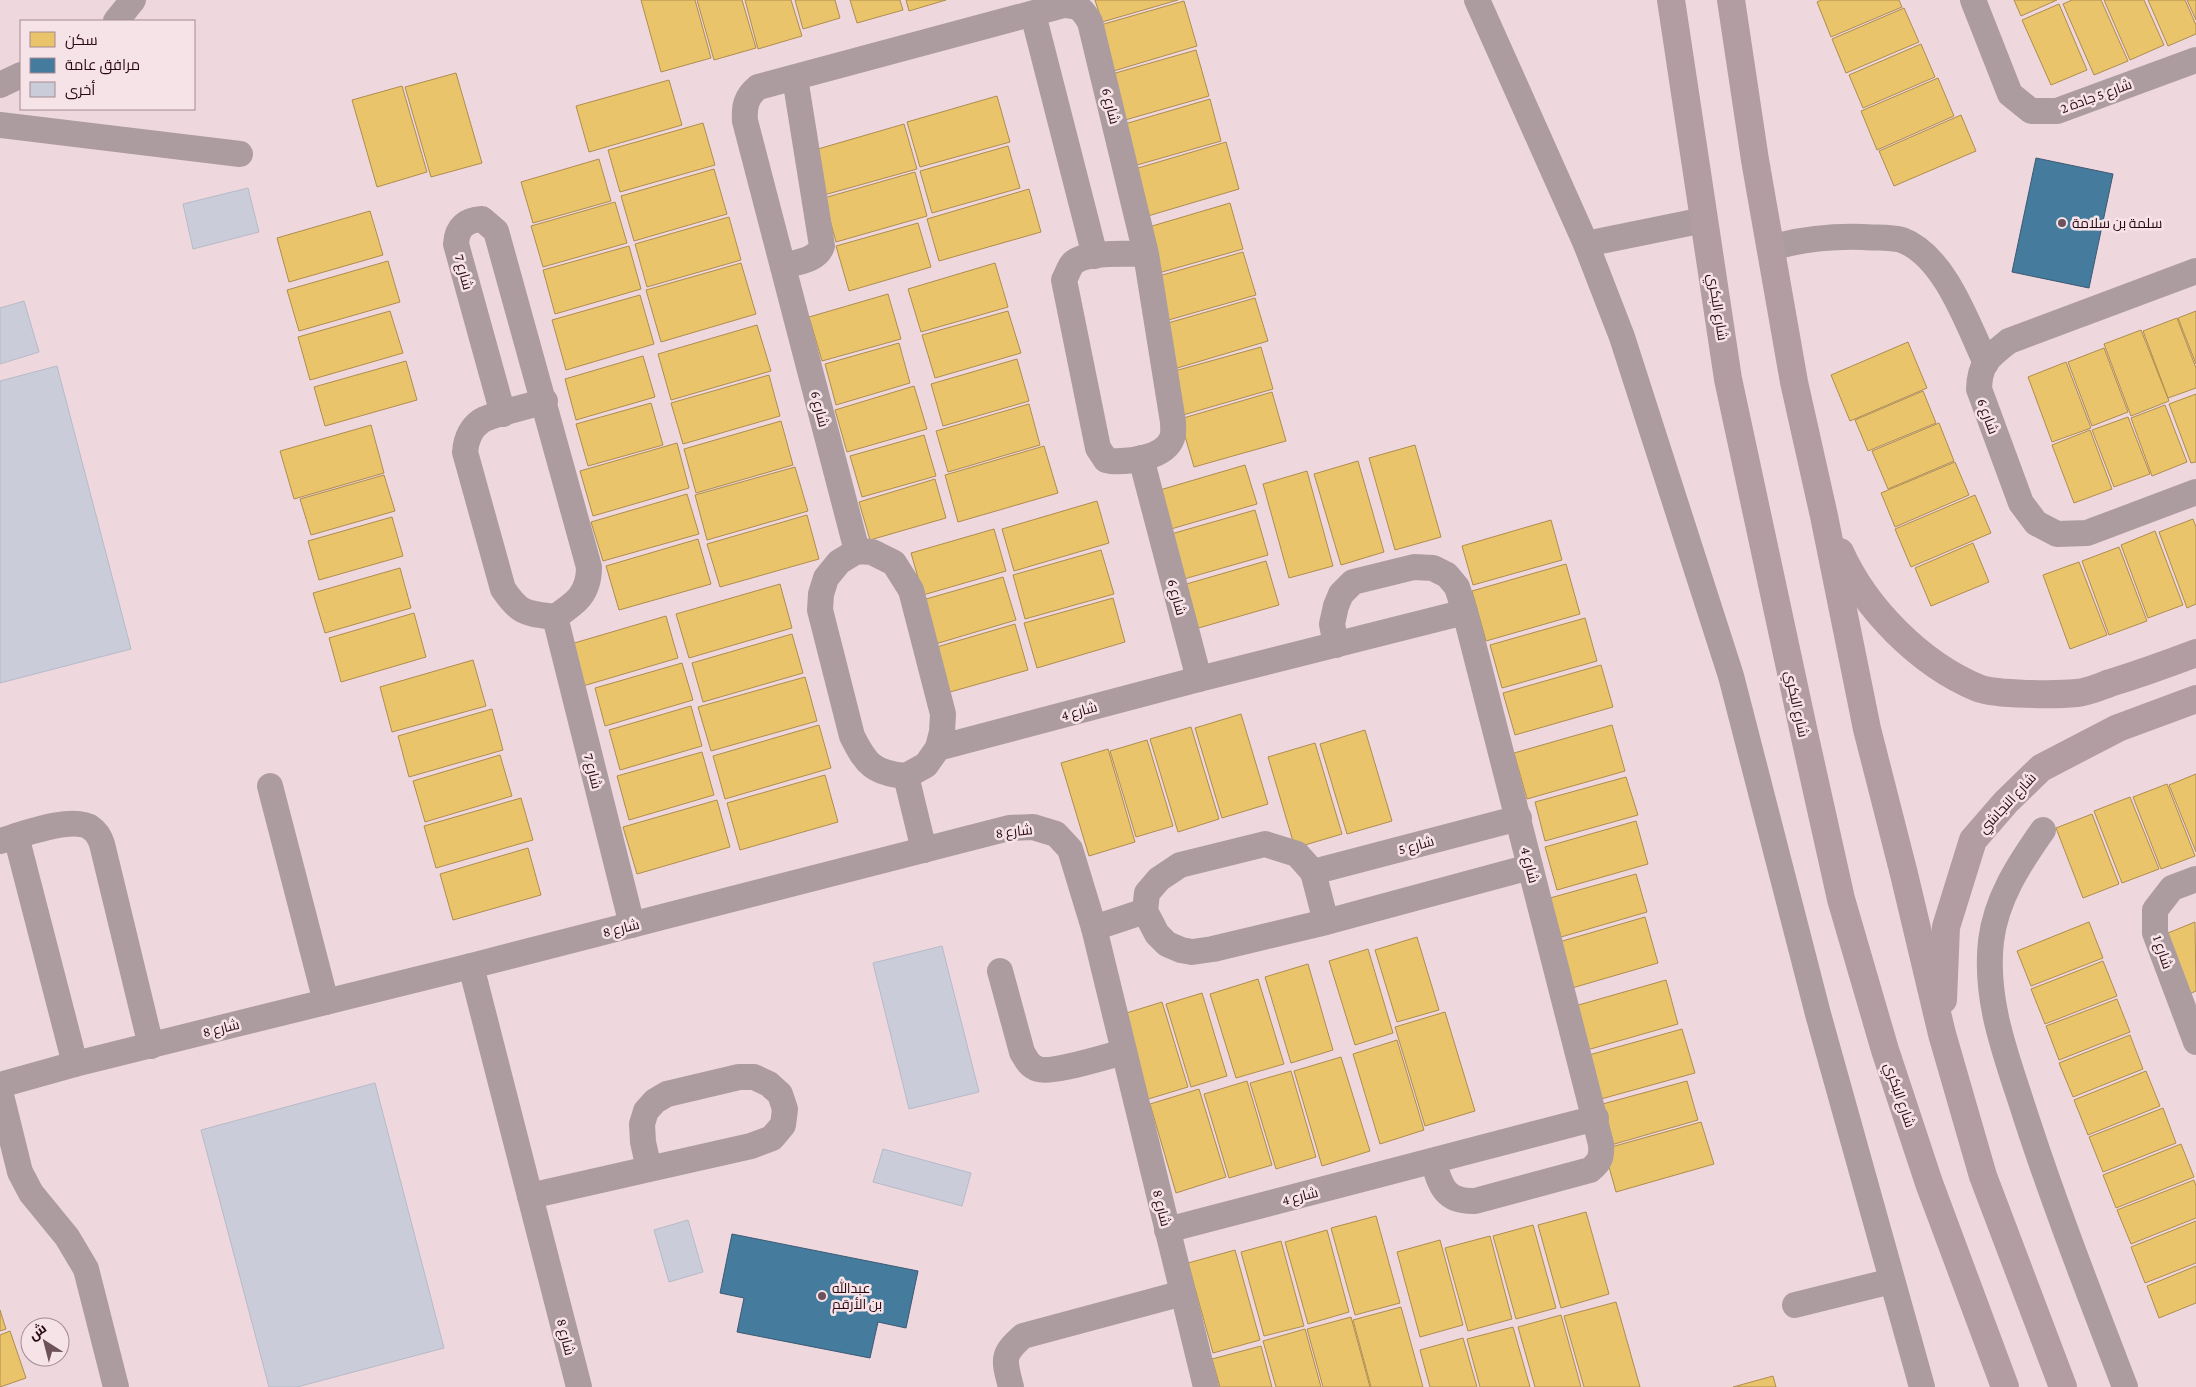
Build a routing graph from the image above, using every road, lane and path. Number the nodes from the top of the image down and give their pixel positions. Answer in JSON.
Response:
{"nodes":[{"id":1,"x":133,"y":0,"type":"edge"},
{"id":2,"x":1477,"y":0,"type":"edge"},
{"id":3,"x":1671,"y":0,"type":"edge"},
{"id":4,"x":1731,"y":0,"type":"edge"},
{"id":5,"x":1973,"y":0,"type":"edge"},
{"id":6,"x":1033,"y":14,"type":"junction"},
{"id":7,"x":117,"y":20,"type":"edge"},
{"id":8,"x":2196,"y":60,"type":"edge"},
{"id":9,"x":20,"y":75,"type":"edge"},
{"id":10,"x":795,"y":78,"type":"junction"},
{"id":11,"x":0,"y":85,"type":"edge"},
{"id":12,"x":0,"y":125,"type":"edge"},
{"id":13,"x":240,"y":154,"type":"dead end"},
{"id":14,"x":1704,"y":220,"type":"junction"},
{"id":15,"x":1586,"y":244,"type":"junction"},
{"id":16,"x":1771,"y":248,"type":"junction"},
{"id":17,"x":1146,"y":254,"type":"junction"},
{"id":18,"x":1095,"y":256,"type":"junction"},
{"id":19,"x":783,"y":266,"type":"junction"},
{"id":20,"x":2196,"y":271,"type":"edge"},
{"id":21,"x":1986,"y":363,"type":"junction"},
{"id":22,"x":545,"y":402,"type":"junction"},
{"id":23,"x":503,"y":414,"type":"junction"},
{"id":24,"x":1141,"y":458,"type":"junction"},
{"id":25,"x":2196,"y":492,"type":"edge"},
{"id":26,"x":1824,"y":516,"type":"junction"},
{"id":27,"x":857,"y":552,"type":"junction"},
{"id":28,"x":1465,"y":612,"type":"junction"},
{"id":29,"x":555,"y":617,"type":"junction"},
{"id":30,"x":1336,"y":645,"type":"junction"},
{"id":31,"x":2196,"y":653,"type":"edge"},
{"id":32,"x":1199,"y":679,"type":"junction"},
{"id":33,"x":2196,"y":699,"type":"edge"},
{"id":34,"x":938,"y":748,"type":"junction"},
{"id":35,"x":906,"y":776,"type":"junction"},
{"id":36,"x":270,"y":786,"type":"dead end"},
{"id":37,"x":1519,"y":818,"type":"junction"},
{"id":38,"x":2043,"y":830,"type":"dead end"},
{"id":39,"x":8,"y":838,"type":"edge"},
{"id":40,"x":924,"y":850,"type":"junction"},
{"id":41,"x":1530,"y":867,"type":"junction"},
{"id":42,"x":1313,"y":872,"type":"junction"},
{"id":43,"x":2196,"y":879,"type":"edge"},
{"id":44,"x":1145,"y":911,"type":"junction"},
{"id":45,"x":1326,"y":922,"type":"junction"},
{"id":46,"x":632,"y":925,"type":"junction"},
{"id":47,"x":1094,"y":928,"type":"junction"},
{"id":48,"x":471,"y":966,"type":"junction"},
{"id":49,"x":1000,"y":971,"type":"dead end"},
{"id":50,"x":326,"y":1002,"type":"junction"},
{"id":51,"x":1942,"y":1034,"type":"junction"},
{"id":52,"x":2196,"y":1042,"type":"edge"},
{"id":53,"x":151,"y":1046,"type":"junction"},
{"id":54,"x":1124,"y":1052,"type":"junction"},
{"id":55,"x":75,"y":1064,"type":"junction"},
{"id":56,"x":0,"y":1085,"type":"edge"},
{"id":57,"x":0,"y":1091,"type":"edge"},
{"id":58,"x":1596,"y":1118,"type":"junction"},
{"id":59,"x":1434,"y":1161,"type":"junction"},
{"id":60,"x":649,"y":1169,"type":"junction"},
{"id":61,"x":530,"y":1196,"type":"junction"},
{"id":62,"x":1167,"y":1230,"type":"junction"},
{"id":63,"x":1892,"y":1281,"type":"junction"},
{"id":64,"x":1183,"y":1293,"type":"junction"},
{"id":65,"x":1795,"y":1305,"type":"dead end"},
{"id":66,"x":116,"y":1387,"type":"edge"},
{"id":67,"x":579,"y":1387,"type":"edge"},
{"id":68,"x":1011,"y":1387,"type":"edge"},
{"id":69,"x":1206,"y":1387,"type":"edge"},
{"id":70,"x":1922,"y":1387,"type":"edge"},
{"id":71,"x":2005,"y":1387,"type":"edge"},
{"id":72,"x":2063,"y":1387,"type":"edge"},
{"id":73,"x":2125,"y":1387,"type":"edge"}],
"edges":[{"from":1,"to":7,"type":"street"},
{"from":2,"to":15,"type":"street"},
{"from":3,"to":14,"type":"main road","name":"شارع البكري"},
{"from":4,"to":16,"type":"main road"},
{"from":5,"to":8,"type":"street","name":"شارع 5 جادة 2"},
{"from":6,"to":10,"type":"street","name":"شارع 6"},
{"from":6,"to":17,"type":"street","name":"شارع 6"},
{"from":6,"to":18,"type":"street"},
{"from":9,"to":11,"type":"street"},
{"from":10,"to":19,"type":"street"},
{"from":10,"to":19,"type":"street","name":"شارع 6"},
{"from":12,"to":13,"type":"street"},
{"from":14,"to":15,"type":"street"},
{"from":14,"to":71,"type":"main road","name":"شارع البكري"},
{"from":15,"to":63,"type":"street"},
{"from":16,"to":21,"type":"street"},
{"from":16,"to":26,"type":"main road"},
{"from":17,"to":18,"type":"street","name":"شارع 6"},
{"from":17,"to":24,"type":"street","name":"شارع 6"},
{"from":18,"to":24,"type":"street","name":"شارع 6"},
{"from":19,"to":27,"type":"street","name":"شارع 6"},
{"from":20,"to":21,"type":"street","name":"شارع 6"},
{"from":21,"to":25,"type":"street","name":"شارع 6"},
{"from":22,"to":23,"type":"street"},
{"from":22,"to":23,"type":"street","name":"شارع 7"},
{"from":22,"to":29,"type":"street","name":"شارع 7"},
{"from":23,"to":29,"type":"street"},
{"from":24,"to":32,"type":"street","name":"شارع 6"},
{"from":26,"to":31,"type":"main road"},
{"from":26,"to":51,"type":"main road"},
{"from":27,"to":34,"type":"street"},
{"from":27,"to":35,"type":"street"},
{"from":28,"to":30,"type":"street","name":"شارع 4"},
{"from":28,"to":30,"type":"street","name":"شارع 4"},
{"from":28,"to":37,"type":"street","name":"شارع 4"},
{"from":29,"to":46,"type":"street","name":"شارع 7"},
{"from":30,"to":32,"type":"street","name":"شارع 4"},
{"from":32,"to":34,"type":"street","name":"شارع 4"},
{"from":33,"to":51,"type":"main road","name":"شارع النجاشي"},
{"from":34,"to":35,"type":"street"},
{"from":35,"to":40,"type":"street"},
{"from":36,"to":50,"type":"street"},
{"from":37,"to":41,"type":"street","name":"شارع 4"},
{"from":37,"to":42,"type":"street","name":"شارع 5"},
{"from":38,"to":73,"type":"street"},
{"from":39,"to":53,"type":"street"},
{"from":39,"to":55,"type":"street"},
{"from":40,"to":46,"type":"street","name":"شارع 8"},
{"from":40,"to":47,"type":"street","name":"شارع 8"},
{"from":41,"to":45,"type":"street"},
{"from":41,"to":58,"type":"street","name":"شارع 4"},
{"from":42,"to":44,"type":"street"},
{"from":42,"to":45,"type":"street"},
{"from":43,"to":52,"type":"street","name":"شارع 1"},
{"from":44,"to":45,"type":"street"},
{"from":44,"to":47,"type":"street"},
{"from":46,"to":48,"type":"street","name":"شارع 8"},
{"from":47,"to":54,"type":"street","name":"شارع 8"},
{"from":48,"to":50,"type":"street","name":"شارع 8"},
{"from":48,"to":61,"type":"street","name":"شارع 8"},
{"from":49,"to":54,"type":"street"},
{"from":50,"to":53,"type":"street","name":"شارع 8"},
{"from":51,"to":72,"type":"main road"},
{"from":53,"to":55,"type":"street","name":"شارع 8"},
{"from":54,"to":62,"type":"street","name":"شارع 8"},
{"from":55,"to":56,"type":"street","name":"شارع 8"},
{"from":57,"to":66,"type":"street"},
{"from":58,"to":59,"type":"street","name":"شارع 4"},
{"from":58,"to":59,"type":"street","name":"شارع 4"},
{"from":59,"to":62,"type":"street","name":"شارع 4"},
{"from":60,"to":60,"type":"street"},
{"from":60,"to":61,"type":"street"},
{"from":61,"to":67,"type":"street","name":"شارع 8"},
{"from":62,"to":64,"type":"street","name":"شارع 8"},
{"from":63,"to":65,"type":"street"},
{"from":63,"to":70,"type":"street"},
{"from":64,"to":68,"type":"street"},
{"from":64,"to":69,"type":"street","name":"شارع 8"}]}
